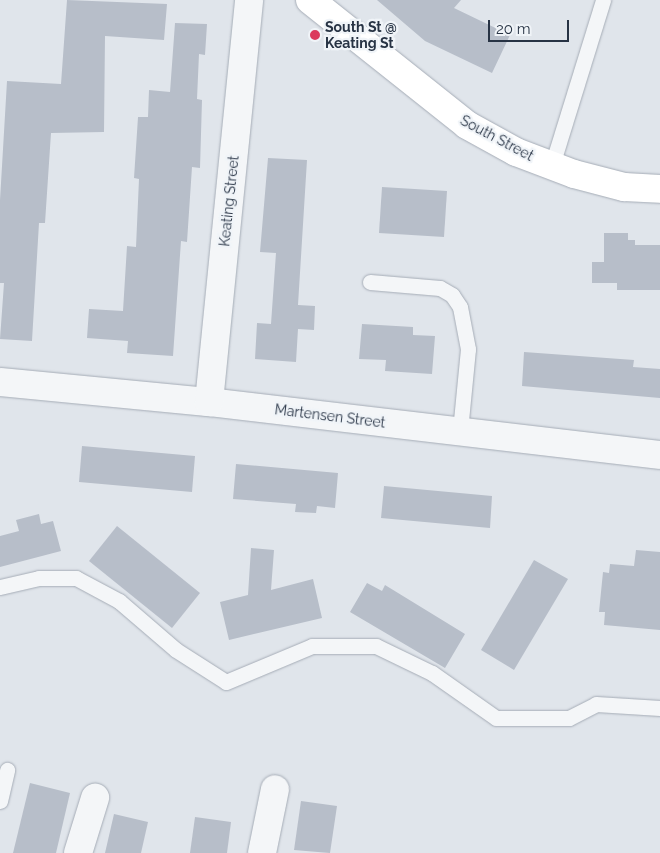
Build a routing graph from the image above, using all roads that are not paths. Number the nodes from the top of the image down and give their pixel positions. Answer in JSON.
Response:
{"nodes":[{"id":1,"x":249,"y":0,"type":"edge"},
{"id":2,"x":310,"y":0,"type":"edge"},
{"id":3,"x":603,"y":0,"type":"edge"},
{"id":4,"x":552,"y":165,"type":"junction"},
{"id":5,"x":660,"y":189,"type":"edge"},
{"id":6,"x":370,"y":282,"type":"dead end"},
{"id":7,"x":0,"y":382,"type":"edge"},
{"id":8,"x":209,"y":402,"type":"junction"},
{"id":9,"x":460,"y":431,"type":"junction"},
{"id":10,"x":660,"y":455,"type":"edge"},
{"id":11,"x":0,"y":586,"type":"edge"},
{"id":12,"x":660,"y":708,"type":"edge"},
{"id":13,"x":7,"y":770,"type":"dead end"},
{"id":14,"x":276,"y":789,"type":"dead end"},
{"id":15,"x":95,"y":798,"type":"dead end"},
{"id":16,"x":0,"y":801,"type":"edge"},
{"id":17,"x":78,"y":853,"type":"edge"},
{"id":18,"x":262,"y":853,"type":"edge"}],
"edges":[{"from":1,"to":8,"type":"street","name":"Keating Street"},
{"from":2,"to":4,"type":"street","name":"South Street"},
{"from":3,"to":4,"type":"lane"},
{"from":4,"to":5,"type":"street","name":"South Street"},
{"from":6,"to":9,"type":"lane"},
{"from":7,"to":8,"type":"street","name":"Martensen Street"},
{"from":8,"to":9,"type":"street","name":"Martensen Street"},
{"from":9,"to":10,"type":"street","name":"Martensen Street"},
{"from":11,"to":12,"type":"lane"},
{"from":13,"to":16,"type":"lane"},
{"from":14,"to":18,"type":"street"},
{"from":15,"to":17,"type":"street"}]}
